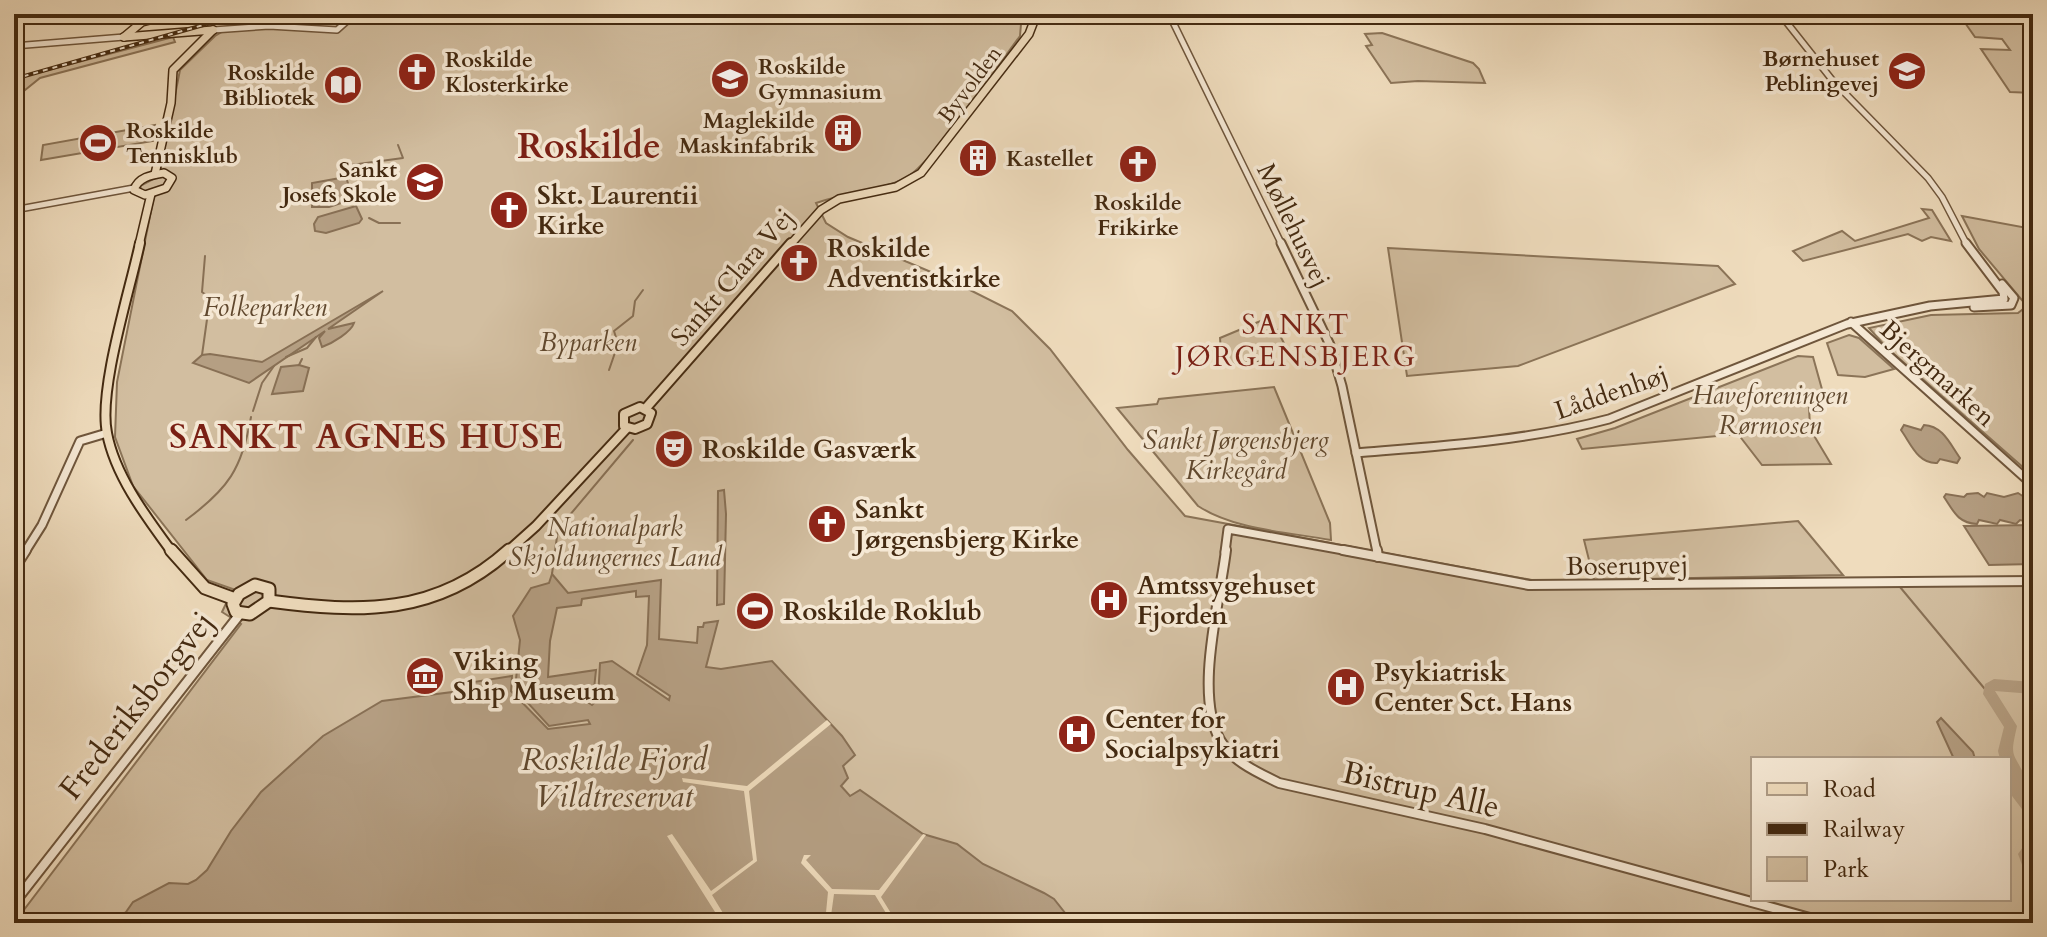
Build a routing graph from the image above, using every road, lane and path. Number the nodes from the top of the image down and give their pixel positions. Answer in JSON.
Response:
{"nodes":[{"id":1,"x":142,"y":14,"type":"edge"},
{"id":2,"x":173,"y":14,"type":"edge"},
{"id":3,"x":355,"y":14,"type":"edge"},
{"id":4,"x":1028,"y":14,"type":"edge"},
{"id":5,"x":1169,"y":14,"type":"edge"},
{"id":6,"x":1780,"y":14,"type":"edge"},
{"id":7,"x":149,"y":19,"type":"junction"},
{"id":8,"x":213,"y":30,"type":"junction"},
{"id":9,"x":124,"y":37,"type":"junction"},
{"id":10,"x":14,"y":46,"type":"edge"},
{"id":11,"x":155,"y":174,"type":"junction"},
{"id":12,"x":134,"y":188,"type":"junction"},
{"id":13,"x":151,"y":194,"type":"junction"},
{"id":14,"x":14,"y":210,"type":"edge"},
{"id":15,"x":821,"y":210,"type":"joint"},
{"id":16,"x":1851,"y":322,"type":"junction"},
{"id":17,"x":646,"y":408,"type":"junction"},
{"id":18,"x":627,"y":428,"type":"junction"},
{"id":19,"x":107,"y":433,"type":"junction"},
{"id":20,"x":1356,"y":453,"type":"junction"},
{"id":21,"x":2033,"y":485,"type":"edge"},
{"id":22,"x":1228,"y":529,"type":"joint"},
{"id":23,"x":1378,"y":557,"type":"junction"},
{"id":24,"x":14,"y":569,"type":"edge"},
{"id":25,"x":2033,"y":581,"type":"edge"},
{"id":26,"x":235,"y":599,"type":"junction"},
{"id":27,"x":269,"y":601,"type":"junction"},
{"id":28,"x":240,"y":614,"type":"junction"},
{"id":29,"x":14,"y":903,"type":"edge"},
{"id":30,"x":1828,"y":923,"type":"edge"}],
"edges":[{"from":1,"to":7,"type":"street"},
{"from":2,"to":7,"type":"main road"},
{"from":3,"to":8,"type":"street"},
{"from":4,"to":15,"type":"main road","name":"Byvolden"},
{"from":5,"to":20,"type":"street","name":"Møllehusvej"},
{"from":6,"to":16,"type":"street","name":"Låddenhøj"},
{"from":7,"to":9,"type":"main road"},
{"from":8,"to":9,"type":"main road"},
{"from":8,"to":11,"type":"main road"},
{"from":9,"to":10,"type":"street"},
{"from":11,"to":12,"type":"main road"},
{"from":11,"to":13,"type":"main road"},
{"from":12,"to":13,"type":"main road"},
{"from":12,"to":14,"type":"street"},
{"from":13,"to":19,"type":"main road"},
{"from":15,"to":17,"type":"main road","name":"Sankt Clara Vej"},
{"from":16,"to":20,"type":"street","name":"Låddenhøj"},
{"from":16,"to":21,"type":"street","name":"Bjergmarken"},
{"from":17,"to":18,"type":"main road"},
{"from":17,"to":18,"type":"main road"},
{"from":18,"to":27,"type":"main road"},
{"from":19,"to":24,"type":"street"},
{"from":19,"to":26,"type":"main road"},
{"from":20,"to":23,"type":"street","name":"Møllehusvej"},
{"from":22,"to":23,"type":"street","name":"Boserupvej"},
{"from":22,"to":30,"type":"street","name":"Bistrup Alle"},
{"from":23,"to":25,"type":"street","name":"Boserupvej"},
{"from":26,"to":27,"type":"main road"},
{"from":26,"to":28,"type":"main road"},
{"from":27,"to":28,"type":"main road"},
{"from":28,"to":29,"type":"street","name":"Frederiksborgvej"}]}
